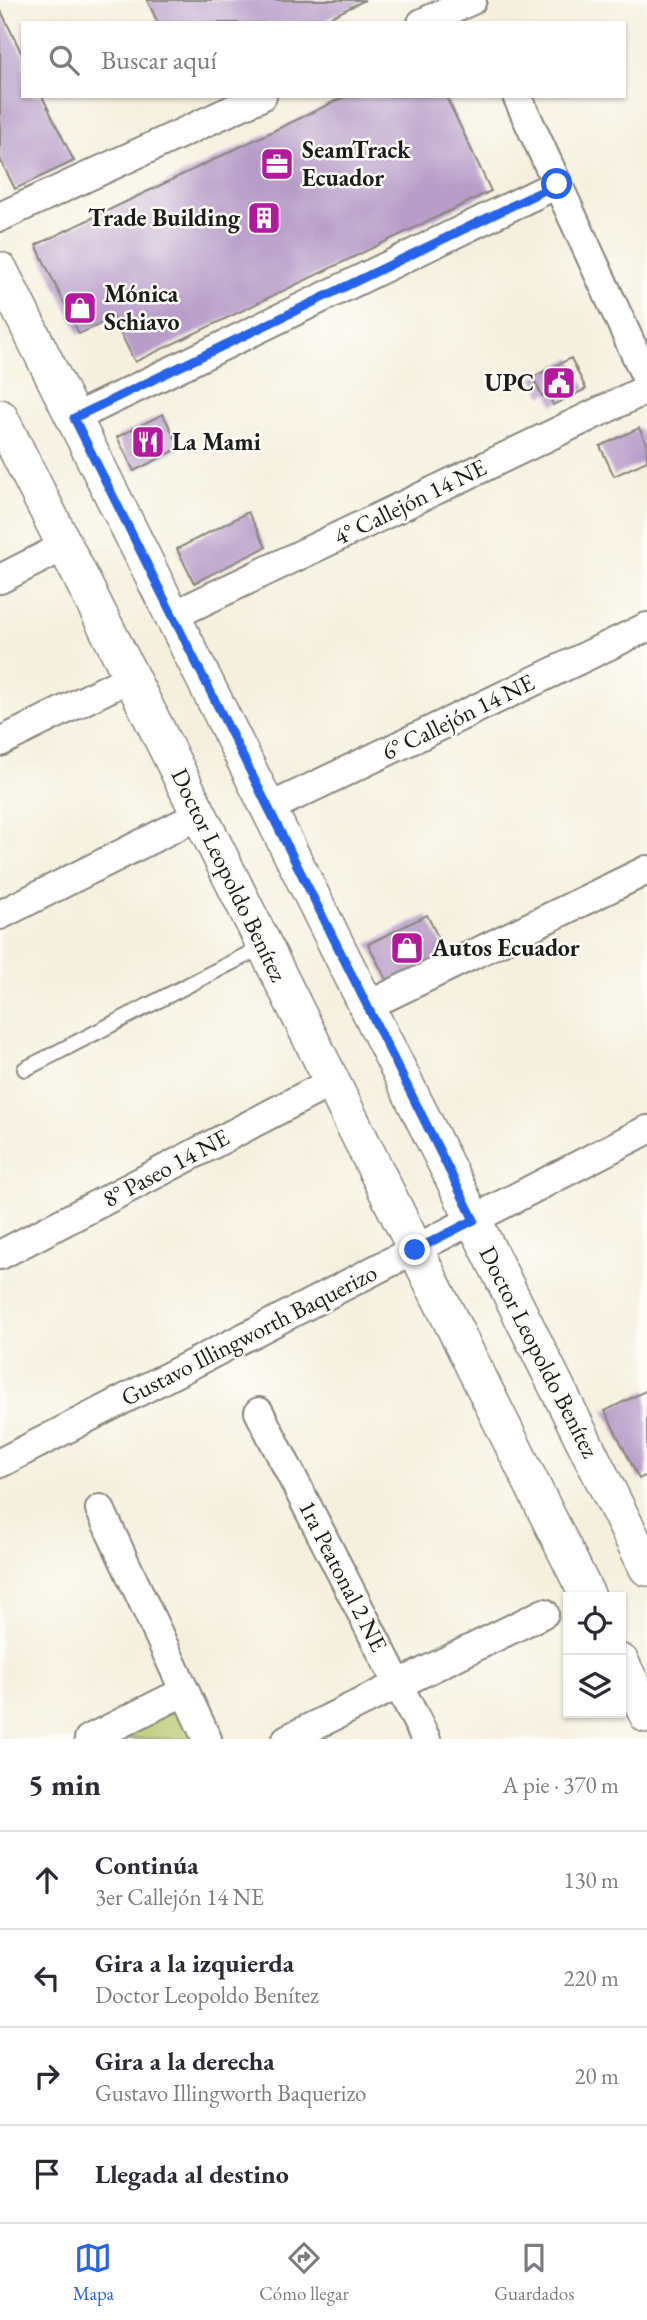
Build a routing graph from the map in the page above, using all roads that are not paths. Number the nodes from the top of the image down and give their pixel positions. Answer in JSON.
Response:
{"nodes":[{"id":1,"x":472,"y":0,"type":"edge"},
{"id":2,"x":426,"y":21,"type":"edge"},
{"id":3,"x":482,"y":21,"type":"edge"},
{"id":4,"x":258,"y":98,"type":"edge"},
{"id":5,"x":518,"y":98,"type":"edge"},
{"id":6,"x":557,"y":184,"type":"junction"},
{"id":7,"x":0,"y":217,"type":"edge"},
{"id":8,"x":0,"y":270,"type":"edge"},
{"id":9,"x":647,"y":379,"type":"edge"},
{"id":10,"x":647,"y":389,"type":"edge"},
{"id":11,"x":0,"y":417,"type":"edge"},
{"id":12,"x":74,"y":418,"type":"junction"},
{"id":13,"x":65,"y":546,"type":"junction"},
{"id":14,"x":0,"y":579,"type":"edge"},
{"id":15,"x":172,"y":616,"type":"junction"},
{"id":16,"x":647,"y":626,"type":"edge"},
{"id":17,"x":131,"y":677,"type":"junction"},
{"id":18,"x":0,"y":742,"type":"edge"},
{"id":19,"x":268,"y":808,"type":"junction"},
{"id":20,"x":199,"y":816,"type":"junction"},
{"id":21,"x":647,"y":870,"type":"edge"},
{"id":22,"x":0,"y":915,"type":"edge"},
{"id":23,"x":264,"y":946,"type":"junction"},
{"id":24,"x":367,"y":1006,"type":"junction"},
{"id":25,"x":25,"y":1069,"type":"dead end"},
{"id":26,"x":332,"y":1082,"type":"junction"},
{"id":27,"x":647,"y":1130,"type":"edge"},
{"id":28,"x":474,"y":1220,"type":"junction"},
{"id":29,"x":415,"y":1250,"type":"junction"},
{"id":30,"x":0,"y":1255,"type":"edge"},
{"id":31,"x":259,"y":1412,"type":"dead end"},
{"id":32,"x":0,"y":1463,"type":"edge"},
{"id":33,"x":100,"y":1509,"type":"dead end"},
{"id":34,"x":647,"y":1569,"type":"edge"},
{"id":35,"x":586,"y":1592,"type":"edge"},
{"id":36,"x":544,"y":1613,"type":"dead end"},
{"id":37,"x":626,"y":1672,"type":"edge"},
{"id":38,"x":398,"y":1684,"type":"junction"},
{"id":39,"x":185,"y":1691,"type":"junction"},
{"id":40,"x":647,"y":1715,"type":"edge"},
{"id":41,"x":89,"y":1739,"type":"edge"},
{"id":42,"x":207,"y":1739,"type":"edge"},
{"id":43,"x":287,"y":1739,"type":"edge"},
{"id":44,"x":426,"y":1739,"type":"edge"}],
"edges":[{"from":1,"to":2,"type":"street"},
{"from":1,"to":3,"type":"street"},
{"from":4,"to":7,"type":"street"},
{"from":5,"to":6,"type":"street"},
{"from":6,"to":9,"type":"street"},
{"from":6,"to":12,"type":"street"},
{"from":8,"to":12,"type":"street","name":"Doctor Leopoldo Benítez"},
{"from":10,"to":15,"type":"street","name":"4° Callejón 14 NE"},
{"from":11,"to":13,"type":"street","name":"Doctor Leopoldo Benítez"},
{"from":12,"to":15,"type":"street","name":"Doctor Leopoldo Benítez"},
{"from":13,"to":14,"type":"street"},
{"from":13,"to":17,"type":"street","name":"Doctor Leopoldo Benítez"},
{"from":15,"to":19,"type":"street","name":"Doctor Leopoldo Benítez"},
{"from":16,"to":19,"type":"street","name":"6° Callejón 14 NE"},
{"from":17,"to":18,"type":"street"},
{"from":17,"to":20,"type":"street","name":"Doctor Leopoldo Benítez"},
{"from":19,"to":24,"type":"street","name":"Doctor Leopoldo Benítez"},
{"from":20,"to":22,"type":"street"},
{"from":20,"to":23,"type":"street","name":"Doctor Leopoldo Benítez"},
{"from":21,"to":24,"type":"street"},
{"from":23,"to":25,"type":"lane"},
{"from":23,"to":26,"type":"street","name":"Doctor Leopoldo Benítez"},
{"from":24,"to":28,"type":"street","name":"Doctor Leopoldo Benítez"},
{"from":26,"to":29,"type":"street","name":"Doctor Leopoldo Benítez"},
{"from":26,"to":30,"type":"street","name":"8° Paseo 14 NE"},
{"from":27,"to":28,"type":"street","name":"Gustavo Illingworth Baquerizo"},
{"from":28,"to":29,"type":"street","name":"Gustavo Illingworth Baquerizo"},
{"from":28,"to":34,"type":"street","name":"Doctor Leopoldo Benítez"},
{"from":29,"to":32,"type":"street","name":"Gustavo Illingworth Baquerizo"},
{"from":29,"to":35,"type":"street","name":"Doctor Leopoldo Benítez"},
{"from":31,"to":38,"type":"street","name":"1ra Peatonal 2 NE"},
{"from":33,"to":39,"type":"street"},
{"from":36,"to":38,"type":"street"},
{"from":37,"to":40,"type":"street"},
{"from":38,"to":43,"type":"street"},
{"from":38,"to":44,"type":"street","name":"1ra Peatonal 2 NE"},
{"from":39,"to":41,"type":"street"},
{"from":39,"to":42,"type":"street"}]}
